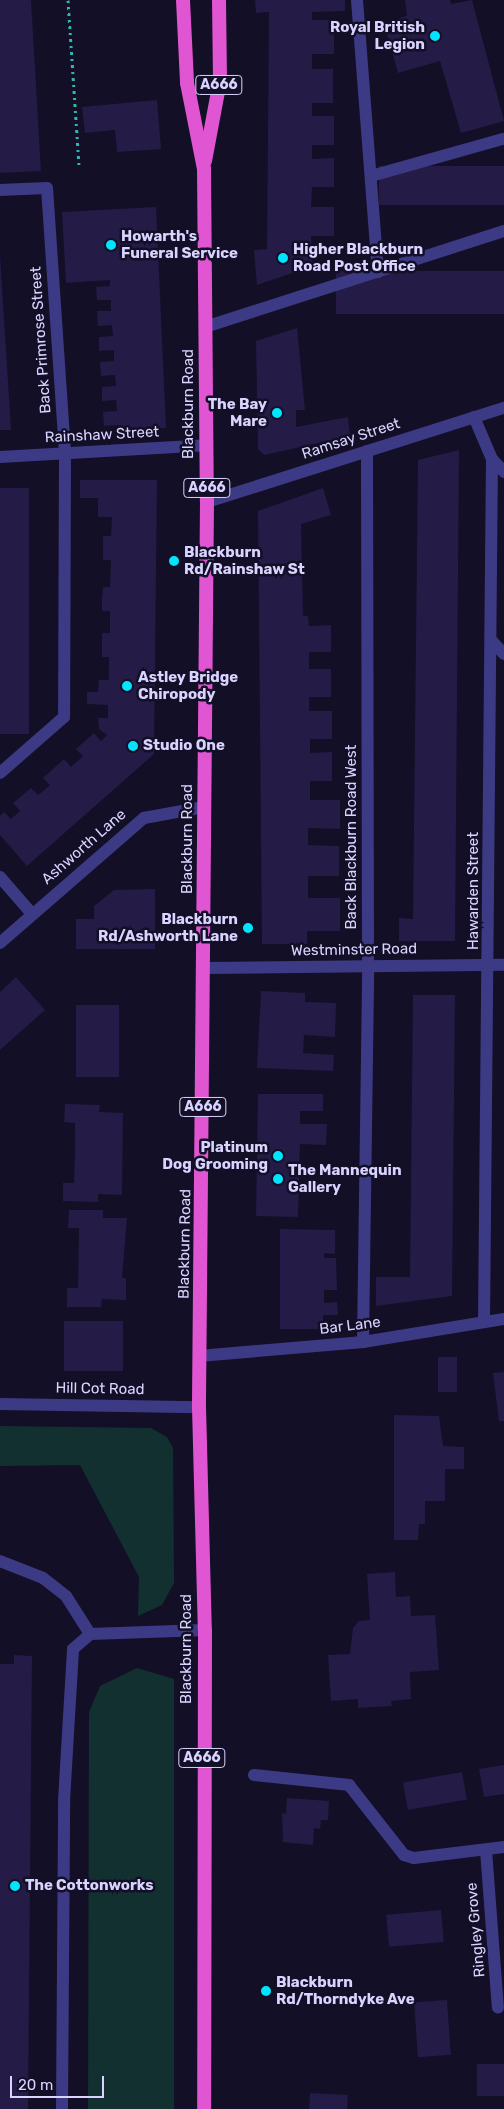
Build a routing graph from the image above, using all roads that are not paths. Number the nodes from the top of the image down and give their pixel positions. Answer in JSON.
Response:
{"nodes":[{"id":1,"x":183,"y":0,"type":"edge"},
{"id":2,"x":219,"y":0,"type":"edge"},
{"id":3,"x":357,"y":0,"type":"edge"},
{"id":4,"x":503,"y":139,"type":"edge"},
{"id":5,"x":204,"y":170,"type":"junction"},
{"id":6,"x":371,"y":176,"type":"junction"},
{"id":7,"x":0,"y":190,"type":"edge"},
{"id":8,"x":504,"y":231,"type":"edge"},
{"id":9,"x":378,"y":272,"type":"junction"},
{"id":10,"x":205,"y":328,"type":"junction"},
{"id":11,"x":504,"y":408,"type":"edge"},
{"id":12,"x":474,"y":417,"type":"junction"},
{"id":13,"x":206,"y":445,"type":"junction"},
{"id":14,"x":367,"y":451,"type":"junction"},
{"id":15,"x":64,"y":453,"type":"junction"},
{"id":16,"x":0,"y":457,"type":"edge"},
{"id":17,"x":492,"y":458,"type":"junction"},
{"id":18,"x":504,"y":472,"type":"edge"},
{"id":19,"x":207,"y":502,"type":"junction"},
{"id":20,"x":491,"y":640,"type":"junction"},
{"id":21,"x":504,"y":654,"type":"edge"},
{"id":22,"x":0,"y":773,"type":"edge"},
{"id":23,"x":204,"y":807,"type":"junction"},
{"id":24,"x":0,"y":877,"type":"edge"},
{"id":25,"x":32,"y":914,"type":"junction"},
{"id":26,"x":0,"y":942,"type":"edge"},
{"id":27,"x":368,"y":965,"type":"junction"},
{"id":28,"x":491,"y":966,"type":"junction"},
{"id":29,"x":504,"y":966,"type":"edge"},
{"id":30,"x":205,"y":968,"type":"junction"},
{"id":31,"x":504,"y":1319,"type":"edge"},
{"id":32,"x":484,"y":1322,"type":"junction"},
{"id":33,"x":363,"y":1342,"type":"junction"},
{"id":34,"x":199,"y":1356,"type":"junction"},
{"id":35,"x":0,"y":1404,"type":"edge"},
{"id":36,"x":199,"y":1407,"type":"junction"},
{"id":37,"x":0,"y":1561,"type":"edge"},
{"id":38,"x":205,"y":1630,"type":"junction"},
{"id":39,"x":90,"y":1634,"type":"junction"},
{"id":40,"x":254,"y":1776,"type":"dead end"},
{"id":41,"x":504,"y":1847,"type":"edge"},
{"id":42,"x":486,"y":1850,"type":"junction"},
{"id":43,"x":498,"y":2008,"type":"dead end"},
{"id":44,"x":62,"y":2109,"type":"edge"},
{"id":45,"x":204,"y":2109,"type":"edge"}],
"edges":[{"from":1,"to":5,"type":"highway","name":"Blackburn Road"},
{"from":2,"to":5,"type":"highway","name":"Blackburn Road","number":"A666"},
{"from":3,"to":6,"type":"street"},
{"from":4,"to":6,"type":"street"},
{"from":5,"to":10,"type":"highway","name":"Blackburn Road","number":"A666"},
{"from":6,"to":9,"type":"street"},
{"from":7,"to":15,"type":"street","name":"Back Primrose Street"},
{"from":8,"to":9,"type":"street"},
{"from":9,"to":10,"type":"street"},
{"from":10,"to":13,"type":"highway","name":"Blackburn Road","number":"A666"},
{"from":11,"to":12,"type":"street","name":"Ramsay Street"},
{"from":12,"to":14,"type":"street","name":"Ramsay Street"},
{"from":12,"to":17,"type":"street"},
{"from":13,"to":15,"type":"street","name":"Rainshaw Street"},
{"from":13,"to":19,"type":"highway","name":"Blackburn Road","number":"A666"},
{"from":14,"to":19,"type":"street","name":"Ramsay Street"},
{"from":14,"to":27,"type":"street","name":"Back Blackburn Road West"},
{"from":15,"to":16,"type":"street","name":"Rainshaw Street"},
{"from":15,"to":22,"type":"street","name":"Back Primrose Street"},
{"from":17,"to":18,"type":"street"},
{"from":17,"to":20,"type":"street","name":"Hawarden Street"},
{"from":19,"to":23,"type":"highway","name":"Blackburn Road","number":"A666"},
{"from":20,"to":21,"type":"street"},
{"from":20,"to":28,"type":"street","name":"Hawarden Street"},
{"from":23,"to":25,"type":"street","name":"Ashworth Lane"},
{"from":23,"to":30,"type":"highway","name":"Blackburn Road","number":"A666"},
{"from":24,"to":25,"type":"street"},
{"from":25,"to":26,"type":"street","name":"Ashworth Lane"},
{"from":27,"to":28,"type":"street","name":"Westminster Road"},
{"from":27,"to":30,"type":"street","name":"Westminster Road"},
{"from":27,"to":33,"type":"street","name":"Back Blackburn Road West"},
{"from":28,"to":29,"type":"street","name":"Westminster Road"},
{"from":28,"to":32,"type":"street","name":"Hawarden Street"},
{"from":30,"to":34,"type":"highway","name":"Blackburn Road","number":"A666"},
{"from":31,"to":32,"type":"street","name":"Bar Lane"},
{"from":32,"to":33,"type":"street","name":"Bar Lane"},
{"from":33,"to":34,"type":"street","name":"Bar Lane"},
{"from":34,"to":36,"type":"highway","name":"Blackburn Road","number":"A666"},
{"from":35,"to":36,"type":"street","name":"Hill Cot Road"},
{"from":36,"to":38,"type":"highway","name":"Blackburn Road","number":"A666"},
{"from":37,"to":39,"type":"street"},
{"from":38,"to":39,"type":"street"},
{"from":38,"to":45,"type":"highway","name":"Blackburn Road","number":"A666"},
{"from":39,"to":44,"type":"street"},
{"from":40,"to":42,"type":"street"},
{"from":41,"to":42,"type":"street"},
{"from":42,"to":43,"type":"street","name":"Ringley Grove"}]}
